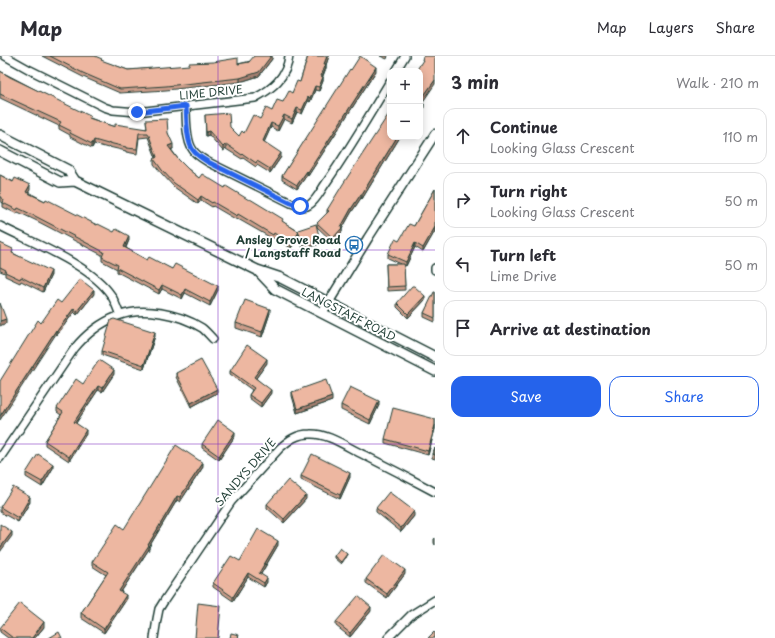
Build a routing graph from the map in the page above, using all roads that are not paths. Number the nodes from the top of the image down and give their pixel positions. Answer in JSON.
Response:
{"nodes":[{"id":1,"x":5,"y":56,"type":"edge"},
{"id":2,"x":289,"y":56,"type":"edge"},
{"id":3,"x":405,"y":56,"type":"edge"},
{"id":4,"x":398,"y":68,"type":"edge"},
{"id":5,"x":387,"y":86,"type":"edge"},
{"id":6,"x":186,"y":106,"type":"junction"},
{"id":7,"x":435,"y":134,"type":"edge"},
{"id":8,"x":0,"y":136,"type":"edge"},
{"id":9,"x":0,"y":151,"type":"edge"},
{"id":10,"x":75,"y":181,"type":"junction"},
{"id":11,"x":0,"y":226,"type":"edge"},
{"id":12,"x":257,"y":270,"type":"junction"},
{"id":13,"x":329,"y":303,"type":"junction"},
{"id":14,"x":322,"y":313,"type":"junction"},
{"id":15,"x":120,"y":315,"type":"junction"},
{"id":16,"x":213,"y":339,"type":"dead end"},
{"id":17,"x":435,"y":357,"type":"edge"},
{"id":18,"x":435,"y":371,"type":"edge"},
{"id":19,"x":0,"y":458,"type":"edge"},
{"id":20,"x":435,"y":492,"type":"edge"},
{"id":21,"x":435,"y":600,"type":"edge"},
{"id":22,"x":154,"y":638,"type":"edge"},
{"id":23,"x":388,"y":638,"type":"edge"}],
"edges":[{"from":1,"to":6,"type":"street","name":"LIME DRIVE"},
{"from":2,"to":6,"type":"street","name":"LIME DRIVE"},
{"from":3,"to":4,"type":"street"},
{"from":5,"to":6,"type":"street"},
{"from":7,"to":13,"type":"street"},
{"from":8,"to":10,"type":"main road","name":"LANGSTAFF ROAD"},
{"from":9,"to":10,"type":"main road","name":"LANGSTAFF ROAD"},
{"from":10,"to":12,"type":"main road","name":"LANGSTAFF ROAD"},
{"from":11,"to":15,"type":"street"},
{"from":12,"to":13,"type":"main road","name":"LANGSTAFF ROAD"},
{"from":12,"to":14,"type":"main road","name":"LANGSTAFF ROAD"},
{"from":13,"to":14,"type":"street"},
{"from":13,"to":17,"type":"main road","name":"LANGSTAFF ROAD"},
{"from":14,"to":18,"type":"main road","name":"LANGSTAFF ROAD"},
{"from":15,"to":16,"type":"street"},
{"from":15,"to":19,"type":"street"},
{"from":20,"to":22,"type":"street","name":"SANDYS DRIVE"},
{"from":21,"to":23,"type":"street"}]}
